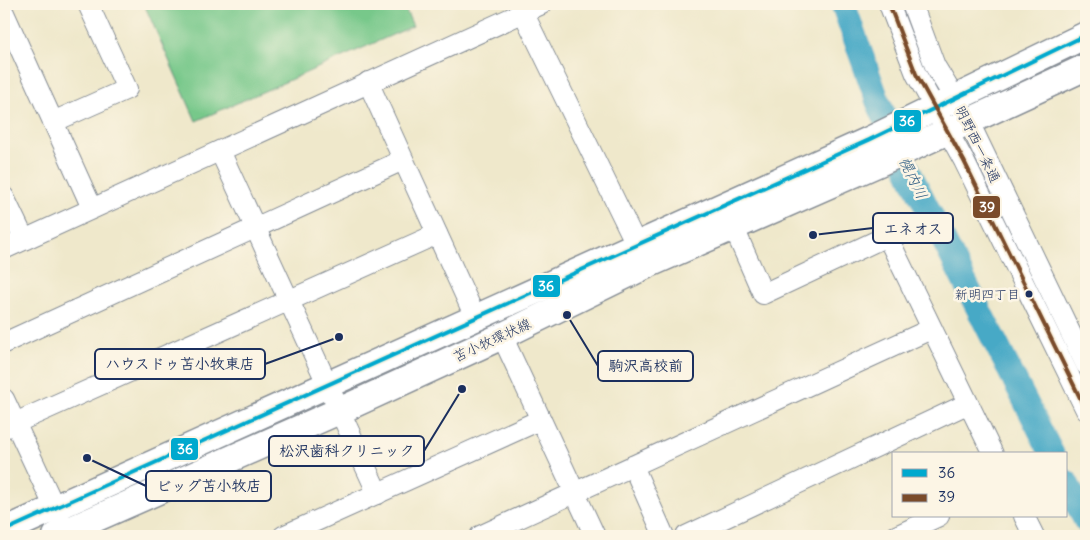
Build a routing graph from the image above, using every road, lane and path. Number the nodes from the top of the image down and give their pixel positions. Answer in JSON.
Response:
{"nodes":[{"id":1,"x":88,"y":4,"type":"edge"},
{"id":2,"x":889,"y":4,"type":"edge"},
{"id":3,"x":912,"y":4,"type":"edge"},
{"id":4,"x":533,"y":8,"type":"edge"},
{"id":5,"x":6,"y":25,"type":"edge"},
{"id":6,"x":1086,"y":35,"type":"edge"},
{"id":7,"x":1086,"y":67,"type":"edge"},
{"id":8,"x":368,"y":82,"type":"junction"},
{"id":9,"x":936,"y":108,"type":"junction"},
{"id":10,"x":53,"y":122,"type":"junction"},
{"id":11,"x":948,"y":132,"type":"junction"},
{"id":12,"x":220,"y":151,"type":"junction"},
{"id":13,"x":403,"y":160,"type":"junction"},
{"id":14,"x":4,"y":197,"type":"edge"},
{"id":15,"x":92,"y":208,"type":"junction"},
{"id":16,"x":734,"y":226,"type":"junction"},
{"id":17,"x":256,"y":229,"type":"junction"},
{"id":18,"x":437,"y":234,"type":"junction"},
{"id":19,"x":24,"y":239,"type":"junction"},
{"id":20,"x":4,"y":249,"type":"edge"},
{"id":21,"x":642,"y":255,"type":"junction"},
{"id":22,"x":289,"y":301,"type":"junction"},
{"id":23,"x":476,"y":319,"type":"junction"},
{"id":24,"x":931,"y":329,"type":"junction"},
{"id":25,"x":502,"y":336,"type":"junction"},
{"id":26,"x":4,"y":343,"type":"edge"},
{"id":27,"x":1086,"y":366,"type":"edge"},
{"id":28,"x":328,"y":385,"type":"junction"},
{"id":29,"x":4,"y":399,"type":"edge"},
{"id":30,"x":968,"y":404,"type":"junction"},
{"id":31,"x":1086,"y":410,"type":"edge"},
{"id":32,"x":339,"y":411,"type":"junction"},
{"id":33,"x":540,"y":420,"type":"junction"},
{"id":34,"x":9,"y":426,"type":"edge"},
{"id":35,"x":992,"y":452,"type":"edge"},
{"id":36,"x":633,"y":466,"type":"junction"},
{"id":37,"x":574,"y":491,"type":"junction"},
{"id":38,"x":378,"y":494,"type":"junction"},
{"id":39,"x":54,"y":508,"type":"junction"},
{"id":40,"x":935,"y":518,"type":"edge"},
{"id":41,"x":4,"y":531,"type":"edge"},
{"id":42,"x":64,"y":535,"type":"edge"},
{"id":43,"x":283,"y":536,"type":"edge"},
{"id":44,"x":480,"y":536,"type":"edge"},
{"id":45,"x":595,"y":536,"type":"edge"},
{"id":46,"x":664,"y":536,"type":"edge"},
{"id":47,"x":686,"y":536,"type":"edge"},
{"id":48,"x":896,"y":536,"type":"edge"}],
"edges":[{"from":1,"to":10,"type":"street"},
{"from":2,"to":9,"type":"street","name":"明野西一条通"},
{"from":3,"to":9,"type":"street","name":"明野西一条通"},
{"from":4,"to":8,"type":"street"},
{"from":4,"to":21,"type":"street"},
{"from":5,"to":10,"type":"street"},
{"from":6,"to":9,"type":"main road","name":"苫小牧環状線"},
{"from":7,"to":11,"type":"main road","name":"苫小牧環状線"},
{"from":8,"to":12,"type":"street"},
{"from":8,"to":13,"type":"street"},
{"from":9,"to":11,"type":"street","name":"明野西一条通"},
{"from":9,"to":21,"type":"main road","name":"苫小牧環状線"},
{"from":10,"to":15,"type":"street"},
{"from":11,"to":16,"type":"main road","name":"苫小牧環状線"},
{"from":11,"to":27,"type":"street","name":"明野西一条通"},
{"from":11,"to":31,"type":"street","name":"明野西一条通"},
{"from":12,"to":15,"type":"street"},
{"from":12,"to":17,"type":"street"},
{"from":13,"to":17,"type":"street"},
{"from":13,"to":18,"type":"street"},
{"from":14,"to":19,"type":"street"},
{"from":15,"to":19,"type":"street"},
{"from":16,"to":21,"type":"main road","name":"苫小牧環状線"},
{"from":16,"to":24,"type":"street"},
{"from":17,"to":22,"type":"street"},
{"from":17,"to":26,"type":"street"},
{"from":18,"to":22,"type":"street"},
{"from":18,"to":23,"type":"street"},
{"from":19,"to":20,"type":"street"},
{"from":21,"to":23,"type":"main road","name":"苫小牧環状線"},
{"from":21,"to":25,"type":"main road","name":"苫小牧環状線"},
{"from":22,"to":28,"type":"street"},
{"from":22,"to":34,"type":"street"},
{"from":23,"to":28,"type":"main road","name":"苫小牧環状線"},
{"from":24,"to":30,"type":"street"},
{"from":24,"to":36,"type":"street"},
{"from":25,"to":32,"type":"main road","name":"苫小牧環状線"},
{"from":25,"to":33,"type":"street"},
{"from":28,"to":32,"type":"street"},
{"from":28,"to":39,"type":"main road","name":"苫小牧環状線"},
{"from":29,"to":34,"type":"street"},
{"from":30,"to":35,"type":"street"},
{"from":30,"to":47,"type":"street"},
{"from":32,"to":38,"type":"street"},
{"from":32,"to":42,"type":"main road","name":"苫小牧環状線"},
{"from":33,"to":37,"type":"street"},
{"from":33,"to":38,"type":"street"},
{"from":34,"to":39,"type":"street"},
{"from":36,"to":37,"type":"street"},
{"from":36,"to":46,"type":"street"},
{"from":37,"to":44,"type":"street"},
{"from":37,"to":45,"type":"street"},
{"from":38,"to":43,"type":"street"},
{"from":39,"to":41,"type":"main road","name":"苫小牧環状線"},
{"from":39,"to":42,"type":"street"},
{"from":40,"to":48,"type":"street"}]}
